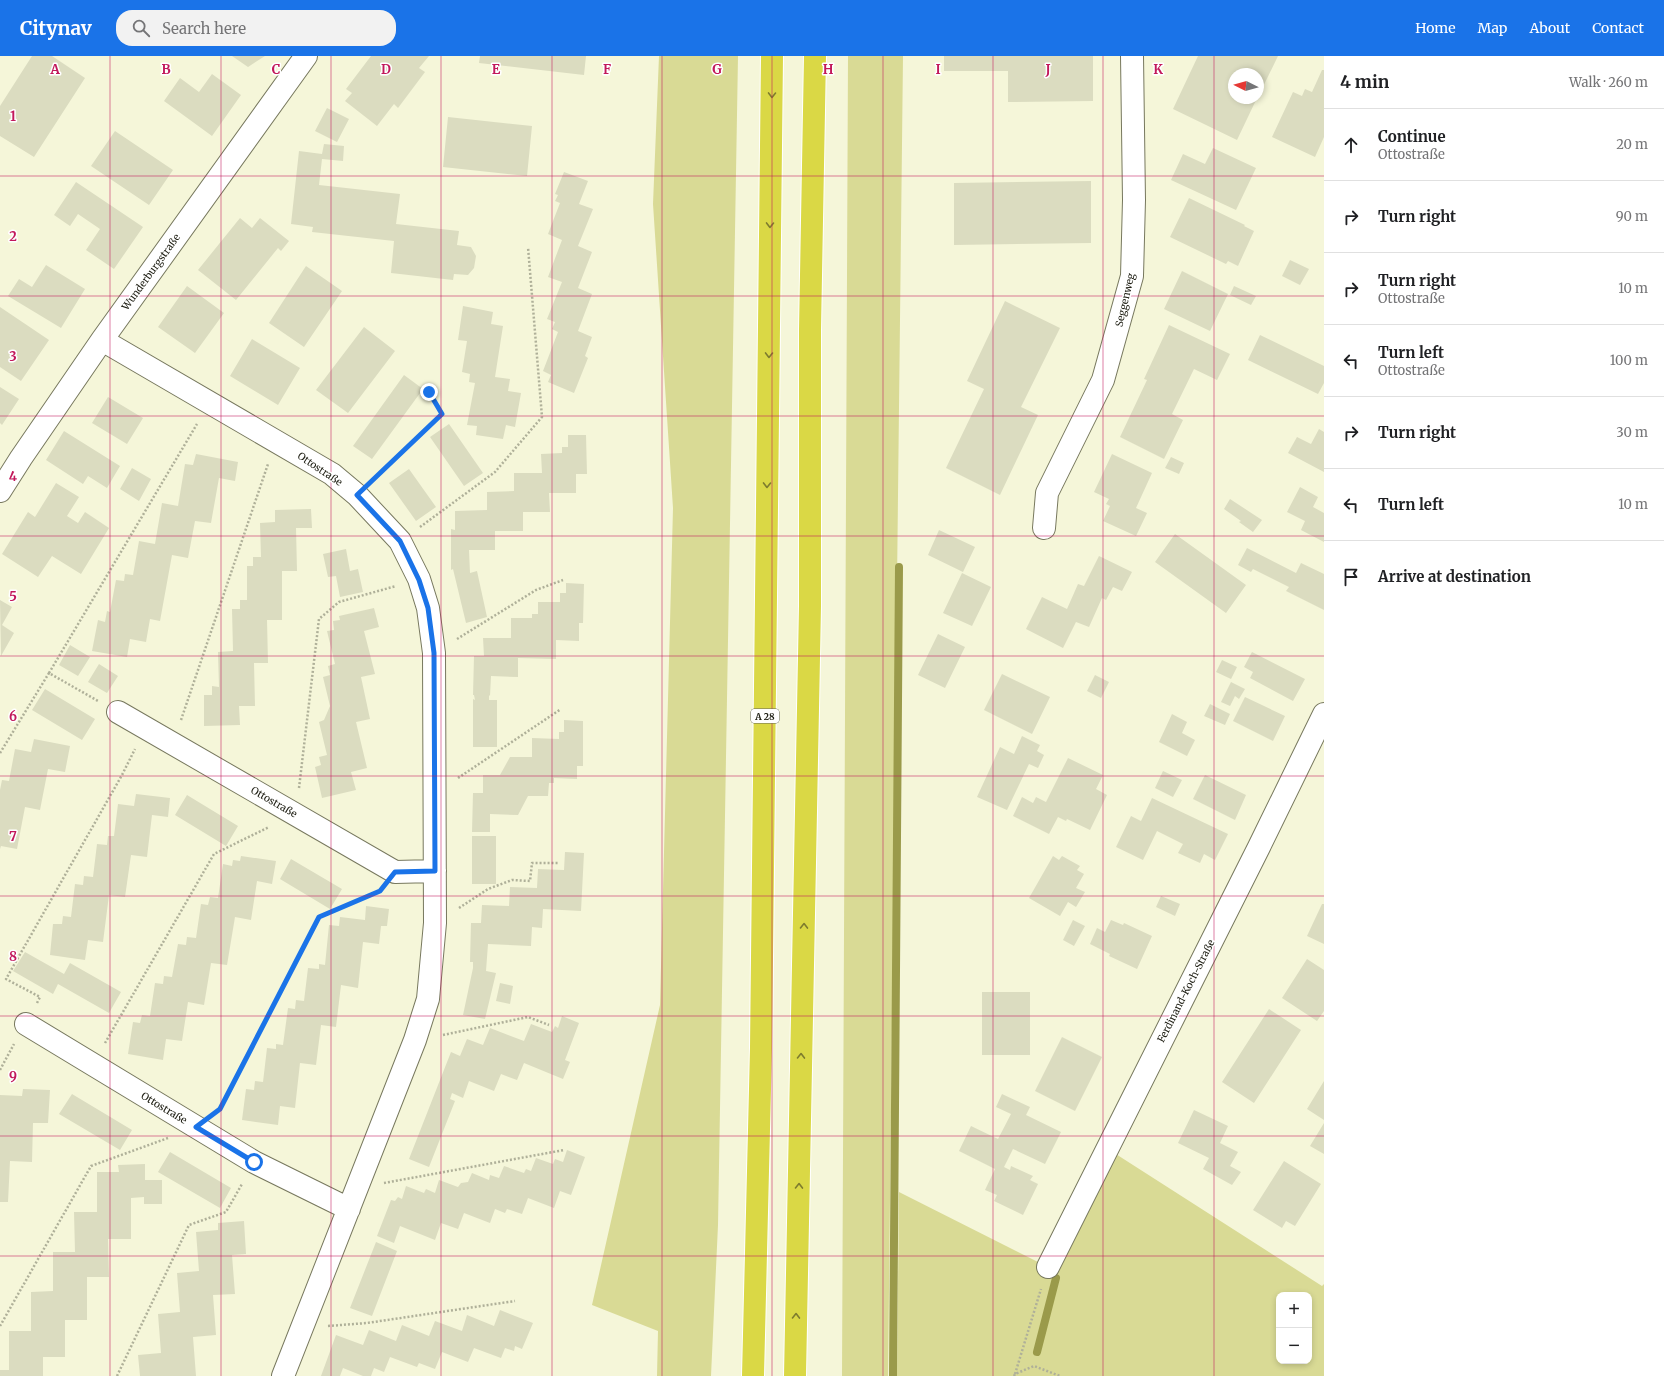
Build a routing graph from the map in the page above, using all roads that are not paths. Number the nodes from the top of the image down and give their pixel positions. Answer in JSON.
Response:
{"nodes":[{"id":1,"x":306,"y":56,"type":"edge"},
{"id":2,"x":772,"y":56,"type":"edge"},
{"id":3,"x":815,"y":56,"type":"edge"},
{"id":4,"x":1132,"y":56,"type":"edge"},
{"id":5,"x":102,"y":340,"type":"junction"},
{"id":6,"x":0,"y":491,"type":"edge"},
{"id":7,"x":1044,"y":528,"type":"dead end"},
{"id":8,"x":118,"y":712,"type":"road end"},
{"id":9,"x":1324,"y":714,"type":"edge"},
{"id":10,"x":435,"y":871,"type":"junction"},
{"id":11,"x":26,"y":1024,"type":"road end"},
{"id":12,"x":349,"y":1209,"type":"junction"},
{"id":13,"x":1048,"y":1267,"type":"road end"},
{"id":14,"x":283,"y":1376,"type":"edge"},
{"id":15,"x":753,"y":1376,"type":"edge"},
{"id":16,"x":795,"y":1376,"type":"edge"}],
"edges":[{"from":1,"to":5,"type":"street","name":"Wunderburgstraße"},
{"from":2,"to":15,"type":"highway","number":"A 28","one_way":true},
{"from":16,"to":3,"type":"highway","one_way":true},
{"from":4,"to":7,"type":"street","name":"Seggenweg"},
{"from":5,"to":6,"type":"street","name":"Wunderburgstraße"},
{"from":5,"to":10,"type":"street","name":"Ottostraße"},
{"from":8,"to":10,"type":"street","name":"Ottostraße"},
{"from":9,"to":13,"type":"street","name":"Ferdinand-Koch-Straße"},
{"from":10,"to":12,"type":"street","name":"Ottostraße"},
{"from":11,"to":12,"type":"street","name":"Ottostraße"},
{"from":12,"to":14,"type":"street","name":"Ottostraße"}]}
